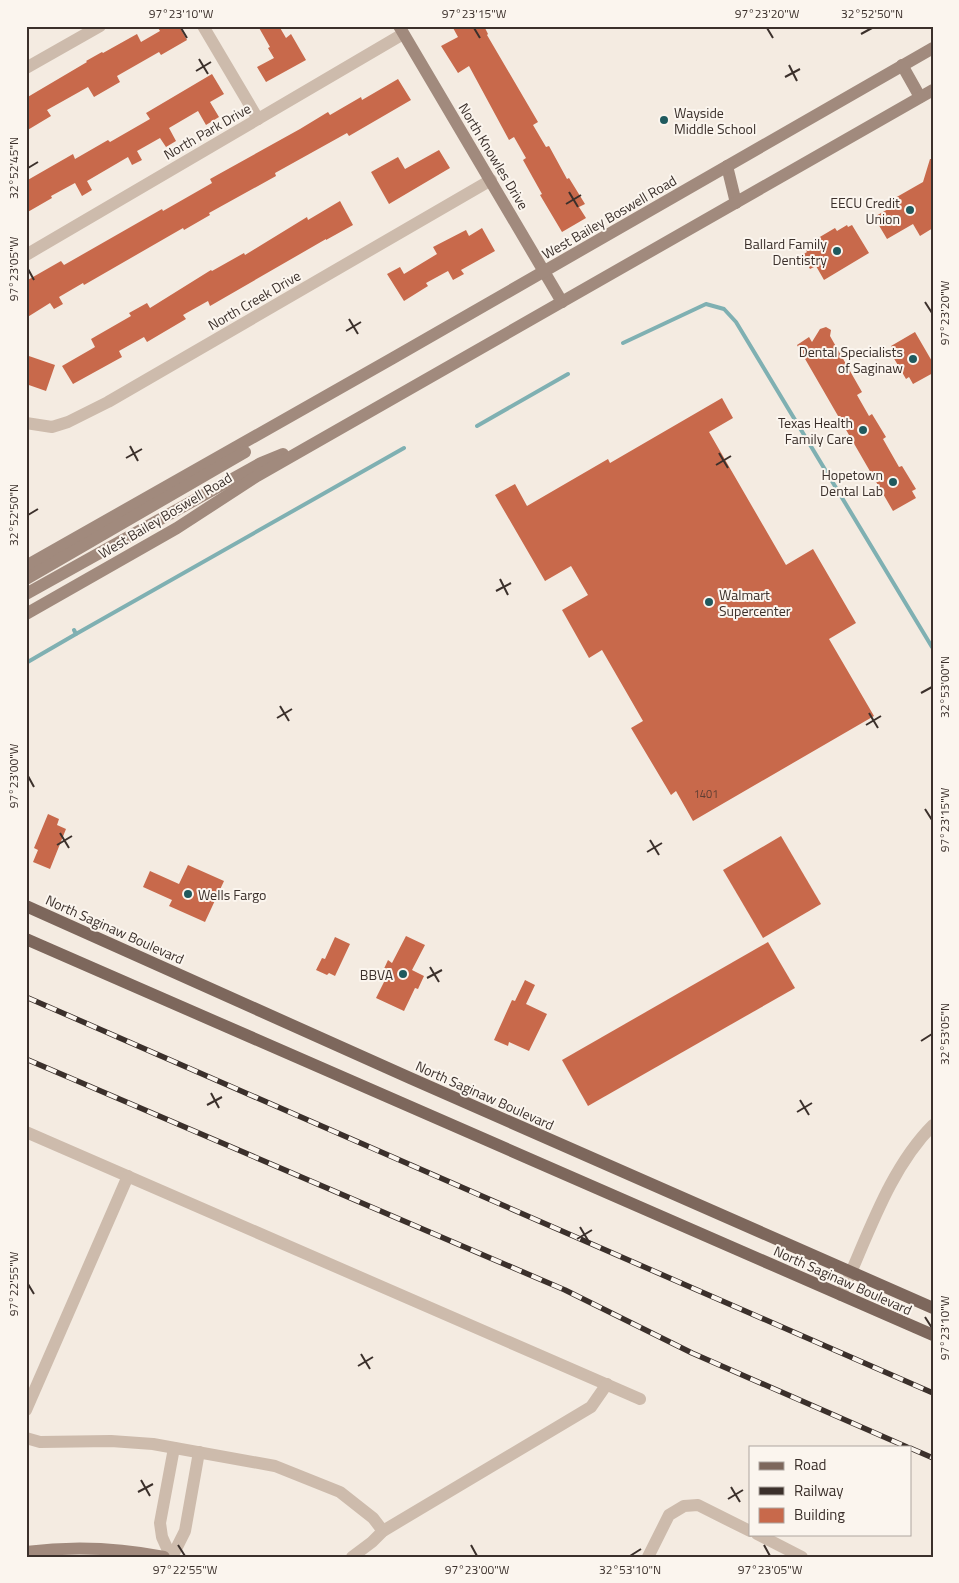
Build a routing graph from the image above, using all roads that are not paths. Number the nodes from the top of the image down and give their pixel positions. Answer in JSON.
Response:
{"nodes":[{"id":1,"x":100,"y":26,"type":"edge"},
{"id":2,"x":203,"y":26,"type":"edge"},
{"id":3,"x":401,"y":30,"type":"edge"},
{"id":4,"x":933,"y":48,"type":"edge"},
{"id":5,"x":902,"y":65,"type":"junction"},
{"id":6,"x":26,"y":68,"type":"edge"},
{"id":7,"x":933,"y":90,"type":"edge"},
{"id":8,"x":920,"y":97,"type":"junction"},
{"id":9,"x":258,"y":119,"type":"junction"},
{"id":10,"x":727,"y":166,"type":"junction"},
{"id":11,"x":490,"y":180,"type":"junction"},
{"id":12,"x":736,"y":203,"type":"junction"},
{"id":13,"x":26,"y":255,"type":"edge"},
{"id":14,"x":544,"y":271,"type":"junction"},
{"id":15,"x":562,"y":302,"type":"junction"},
{"id":16,"x":299,"y":411,"type":"junction"},
{"id":17,"x":26,"y":423,"type":"edge"},
{"id":18,"x":318,"y":441,"type":"junction"},
{"id":19,"x":26,"y":566,"type":"edge"},
{"id":20,"x":26,"y":580,"type":"edge"},
{"id":21,"x":26,"y":594,"type":"edge"},
{"id":22,"x":26,"y":614,"type":"edge"},
{"id":23,"x":26,"y":906,"type":"edge"},
{"id":24,"x":26,"y":939,"type":"edge"},
{"id":25,"x":933,"y":1125,"type":"edge"},
{"id":26,"x":26,"y":1132,"type":"edge"},
{"id":27,"x":128,"y":1176,"type":"junction"},
{"id":28,"x":852,"y":1273,"type":"junction"},
{"id":29,"x":841,"y":1295,"type":"junction"},
{"id":30,"x":933,"y":1308,"type":"edge"},
{"id":31,"x":933,"y":1335,"type":"edge"},
{"id":32,"x":607,"y":1384,"type":"junction"},
{"id":33,"x":640,"y":1399,"type":"dead end"},
{"id":34,"x":26,"y":1410,"type":"edge"},
{"id":35,"x":26,"y":1438,"type":"edge"},
{"id":36,"x":174,"y":1448,"type":"junction"},
{"id":37,"x":199,"y":1452,"type":"junction"},
{"id":38,"x":749,"y":1530,"type":"edge"},
{"id":39,"x":383,"y":1531,"type":"junction"},
{"id":40,"x":761,"y":1536,"type":"edge"},
{"id":41,"x":26,"y":1552,"type":"edge"},
{"id":42,"x":164,"y":1557,"type":"edge"},
{"id":43,"x":171,"y":1557,"type":"edge"},
{"id":44,"x":352,"y":1557,"type":"edge"},
{"id":45,"x":648,"y":1557,"type":"edge"},
{"id":46,"x":802,"y":1557,"type":"edge"}],
"edges":[{"from":1,"to":6,"type":"street"},
{"from":2,"to":9,"type":"street"},
{"from":3,"to":9,"type":"street","name":"North Park Drive"},
{"from":3,"to":11,"type":"main road","name":"North Knowles Drive"},
{"from":4,"to":5,"type":"main road","name":"West Bailey Boswell Road"},
{"from":5,"to":8,"type":"main road"},
{"from":5,"to":10,"type":"main road","name":"West Bailey Boswell Road"},
{"from":7,"to":8,"type":"main road","name":"West Bailey Boswell Road"},
{"from":8,"to":12,"type":"main road","name":"West Bailey Boswell Road"},
{"from":9,"to":13,"type":"street","name":"North Park Drive"},
{"from":10,"to":12,"type":"main road"},
{"from":10,"to":14,"type":"main road","name":"West Bailey Boswell Road"},
{"from":11,"to":14,"type":"main road","name":"North Knowles Drive"},
{"from":11,"to":17,"type":"street","name":"North Creek Drive"},
{"from":12,"to":15,"type":"main road","name":"West Bailey Boswell Road"},
{"from":14,"to":15,"type":"main road","name":"North Knowles Drive"},
{"from":14,"to":16,"type":"main road","name":"West Bailey Boswell Road"},
{"from":15,"to":18,"type":"main road","name":"West Bailey Boswell Road"},
{"from":16,"to":19,"type":"main road","name":"West Bailey Boswell Road"},
{"from":16,"to":20,"type":"main road","name":"West Bailey Boswell Road"},
{"from":18,"to":21,"type":"main road","name":"West Bailey Boswell Road"},
{"from":18,"to":22,"type":"main road","name":"West Bailey Boswell Road"},
{"from":23,"to":28,"type":"main road","name":"North Saginaw Boulevard"},
{"from":24,"to":29,"type":"main road","name":"North Saginaw Boulevard"},
{"from":25,"to":28,"type":"street"},
{"from":26,"to":27,"type":"street"},
{"from":27,"to":32,"type":"street"},
{"from":27,"to":34,"type":"street"},
{"from":28,"to":29,"type":"street"},
{"from":28,"to":30,"type":"main road","name":"North Saginaw Boulevard"},
{"from":29,"to":31,"type":"main road","name":"North Saginaw Boulevard"},
{"from":32,"to":33,"type":"street"},
{"from":32,"to":39,"type":"street"},
{"from":35,"to":36,"type":"street"},
{"from":36,"to":37,"type":"street"},
{"from":36,"to":43,"type":"street"},
{"from":37,"to":39,"type":"street"},
{"from":37,"to":43,"type":"street"},
{"from":38,"to":45,"type":"street"},
{"from":39,"to":44,"type":"street"},
{"from":40,"to":46,"type":"street"},
{"from":41,"to":42,"type":"main road"}]}
